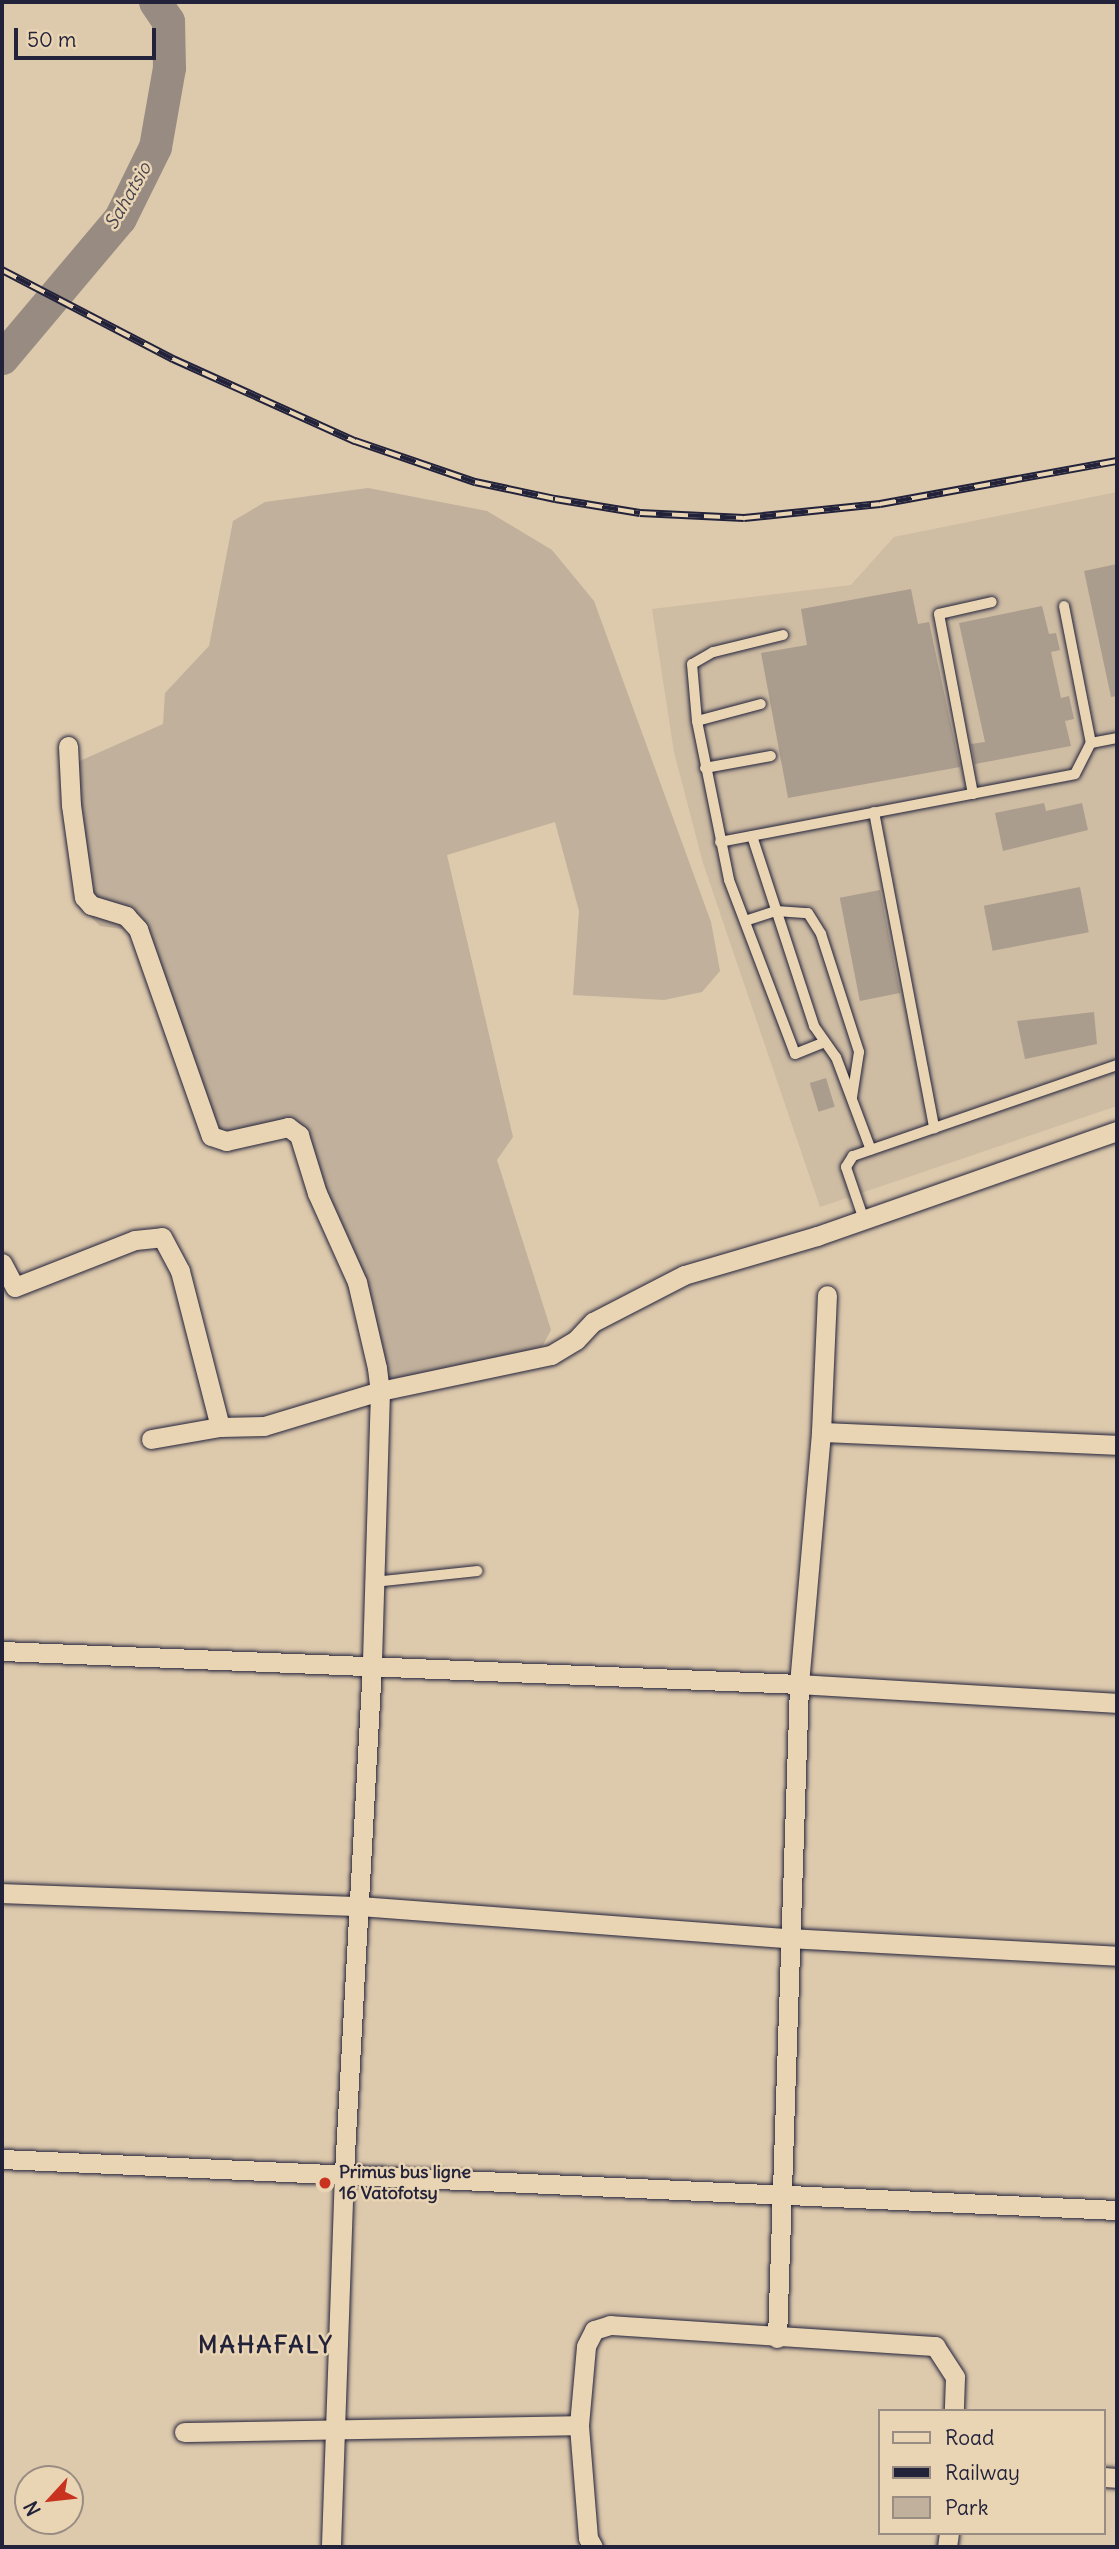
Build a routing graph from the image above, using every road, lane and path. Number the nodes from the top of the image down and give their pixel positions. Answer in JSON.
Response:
{"nodes":[{"id":1,"x":992,"y":602,"type":"dead end"},
{"id":2,"x":1064,"y":606,"type":"dead end"},
{"id":3,"x":783,"y":635,"type":"dead end"},
{"id":4,"x":761,"y":704,"type":"dead end"},
{"id":5,"x":697,"y":721,"type":"junction"},
{"id":6,"x":1117,"y":738,"type":"edge"},
{"id":7,"x":1091,"y":743,"type":"junction"},
{"id":8,"x":68,"y":746,"type":"dead end"},
{"id":9,"x":771,"y":756,"type":"dead end"},
{"id":10,"x":705,"y":768,"type":"junction"},
{"id":11,"x":973,"y":794,"type":"junction"},
{"id":12,"x":874,"y":812,"type":"junction"},
{"id":13,"x":752,"y":836,"type":"junction"},
{"id":14,"x":720,"y":842,"type":"junction"},
{"id":15,"x":776,"y":911,"type":"junction"},
{"id":16,"x":745,"y":921,"type":"junction"},
{"id":17,"x":825,"y":1042,"type":"junction"},
{"id":18,"x":1117,"y":1065,"type":"edge"},
{"id":19,"x":851,"y":1098,"type":"junction"},
{"id":20,"x":934,"y":1128,"type":"junction"},
{"id":21,"x":1117,"y":1131,"type":"edge"},
{"id":22,"x":871,"y":1150,"type":"junction"},
{"id":23,"x":864,"y":1220,"type":"junction"},
{"id":24,"x":2,"y":1263,"type":"edge"},
{"id":25,"x":827,"y":1295,"type":"dead end"},
{"id":26,"x":380,"y":1391,"type":"junction"},
{"id":27,"x":220,"y":1427,"type":"junction"},
{"id":28,"x":821,"y":1432,"type":"junction"},
{"id":29,"x":151,"y":1439,"type":"dead end"},
{"id":30,"x":1117,"y":1445,"type":"edge"},
{"id":31,"x":477,"y":1571,"type":"dead end"},
{"id":32,"x":374,"y":1582,"type":"junction"},
{"id":33,"x":2,"y":1651,"type":"edge"},
{"id":34,"x":372,"y":1665,"type":"junction"},
{"id":35,"x":799,"y":1684,"type":"junction"},
{"id":36,"x":1117,"y":1703,"type":"edge"},
{"id":37,"x":2,"y":1894,"type":"edge"},
{"id":38,"x":359,"y":1906,"type":"junction"},
{"id":39,"x":788,"y":1938,"type":"junction"},
{"id":40,"x":1117,"y":1956,"type":"edge"},
{"id":41,"x":2,"y":2159,"type":"edge"},
{"id":42,"x":344,"y":2172,"type":"junction"},
{"id":43,"x":784,"y":2198,"type":"junction"},
{"id":44,"x":1117,"y":2210,"type":"edge"},
{"id":45,"x":777,"y":2338,"type":"junction"},
{"id":46,"x":954,"y":2409,"type":"edge"},
{"id":47,"x":579,"y":2425,"type":"junction"},
{"id":48,"x":334,"y":2431,"type":"junction"},
{"id":49,"x":184,"y":2432,"type":"dead end"},
{"id":50,"x":331,"y":2547,"type":"edge"},
{"id":51,"x":593,"y":2547,"type":"edge"}],
"edges":[{"from":1,"to":11,"type":"lane"},
{"from":2,"to":7,"type":"lane"},
{"from":3,"to":5,"type":"lane"},
{"from":4,"to":5,"type":"lane"},
{"from":5,"to":10,"type":"lane"},
{"from":6,"to":7,"type":"lane"},
{"from":7,"to":11,"type":"lane"},
{"from":8,"to":26,"type":"street"},
{"from":9,"to":10,"type":"lane"},
{"from":10,"to":14,"type":"lane"},
{"from":11,"to":12,"type":"lane"},
{"from":12,"to":13,"type":"lane"},
{"from":12,"to":20,"type":"lane"},
{"from":13,"to":14,"type":"lane"},
{"from":13,"to":15,"type":"lane"},
{"from":14,"to":16,"type":"lane"},
{"from":15,"to":16,"type":"lane"},
{"from":15,"to":17,"type":"lane"},
{"from":15,"to":19,"type":"lane"},
{"from":16,"to":17,"type":"lane"},
{"from":17,"to":19,"type":"lane"},
{"from":18,"to":20,"type":"lane"},
{"from":19,"to":22,"type":"lane"},
{"from":20,"to":22,"type":"lane"},
{"from":21,"to":23,"type":"street"},
{"from":22,"to":23,"type":"lane"},
{"from":23,"to":26,"type":"street"},
{"from":24,"to":27,"type":"street"},
{"from":25,"to":28,"type":"street"},
{"from":26,"to":27,"type":"street"},
{"from":26,"to":32,"type":"street"},
{"from":27,"to":29,"type":"street"},
{"from":28,"to":30,"type":"street"},
{"from":28,"to":35,"type":"street"},
{"from":31,"to":32,"type":"lane"},
{"from":32,"to":34,"type":"street"},
{"from":33,"to":34,"type":"street"},
{"from":34,"to":35,"type":"street"},
{"from":34,"to":38,"type":"street"},
{"from":35,"to":36,"type":"street"},
{"from":35,"to":39,"type":"street"},
{"from":37,"to":38,"type":"street"},
{"from":38,"to":39,"type":"street"},
{"from":38,"to":42,"type":"street"},
{"from":39,"to":40,"type":"street"},
{"from":39,"to":43,"type":"street"},
{"from":41,"to":42,"type":"street"},
{"from":42,"to":43,"type":"street"},
{"from":42,"to":48,"type":"street"},
{"from":43,"to":44,"type":"street"},
{"from":43,"to":45,"type":"street"},
{"from":45,"to":46,"type":"street"},
{"from":45,"to":47,"type":"street"},
{"from":47,"to":48,"type":"street"},
{"from":47,"to":51,"type":"street"},
{"from":48,"to":49,"type":"street"},
{"from":48,"to":50,"type":"street"}]}
